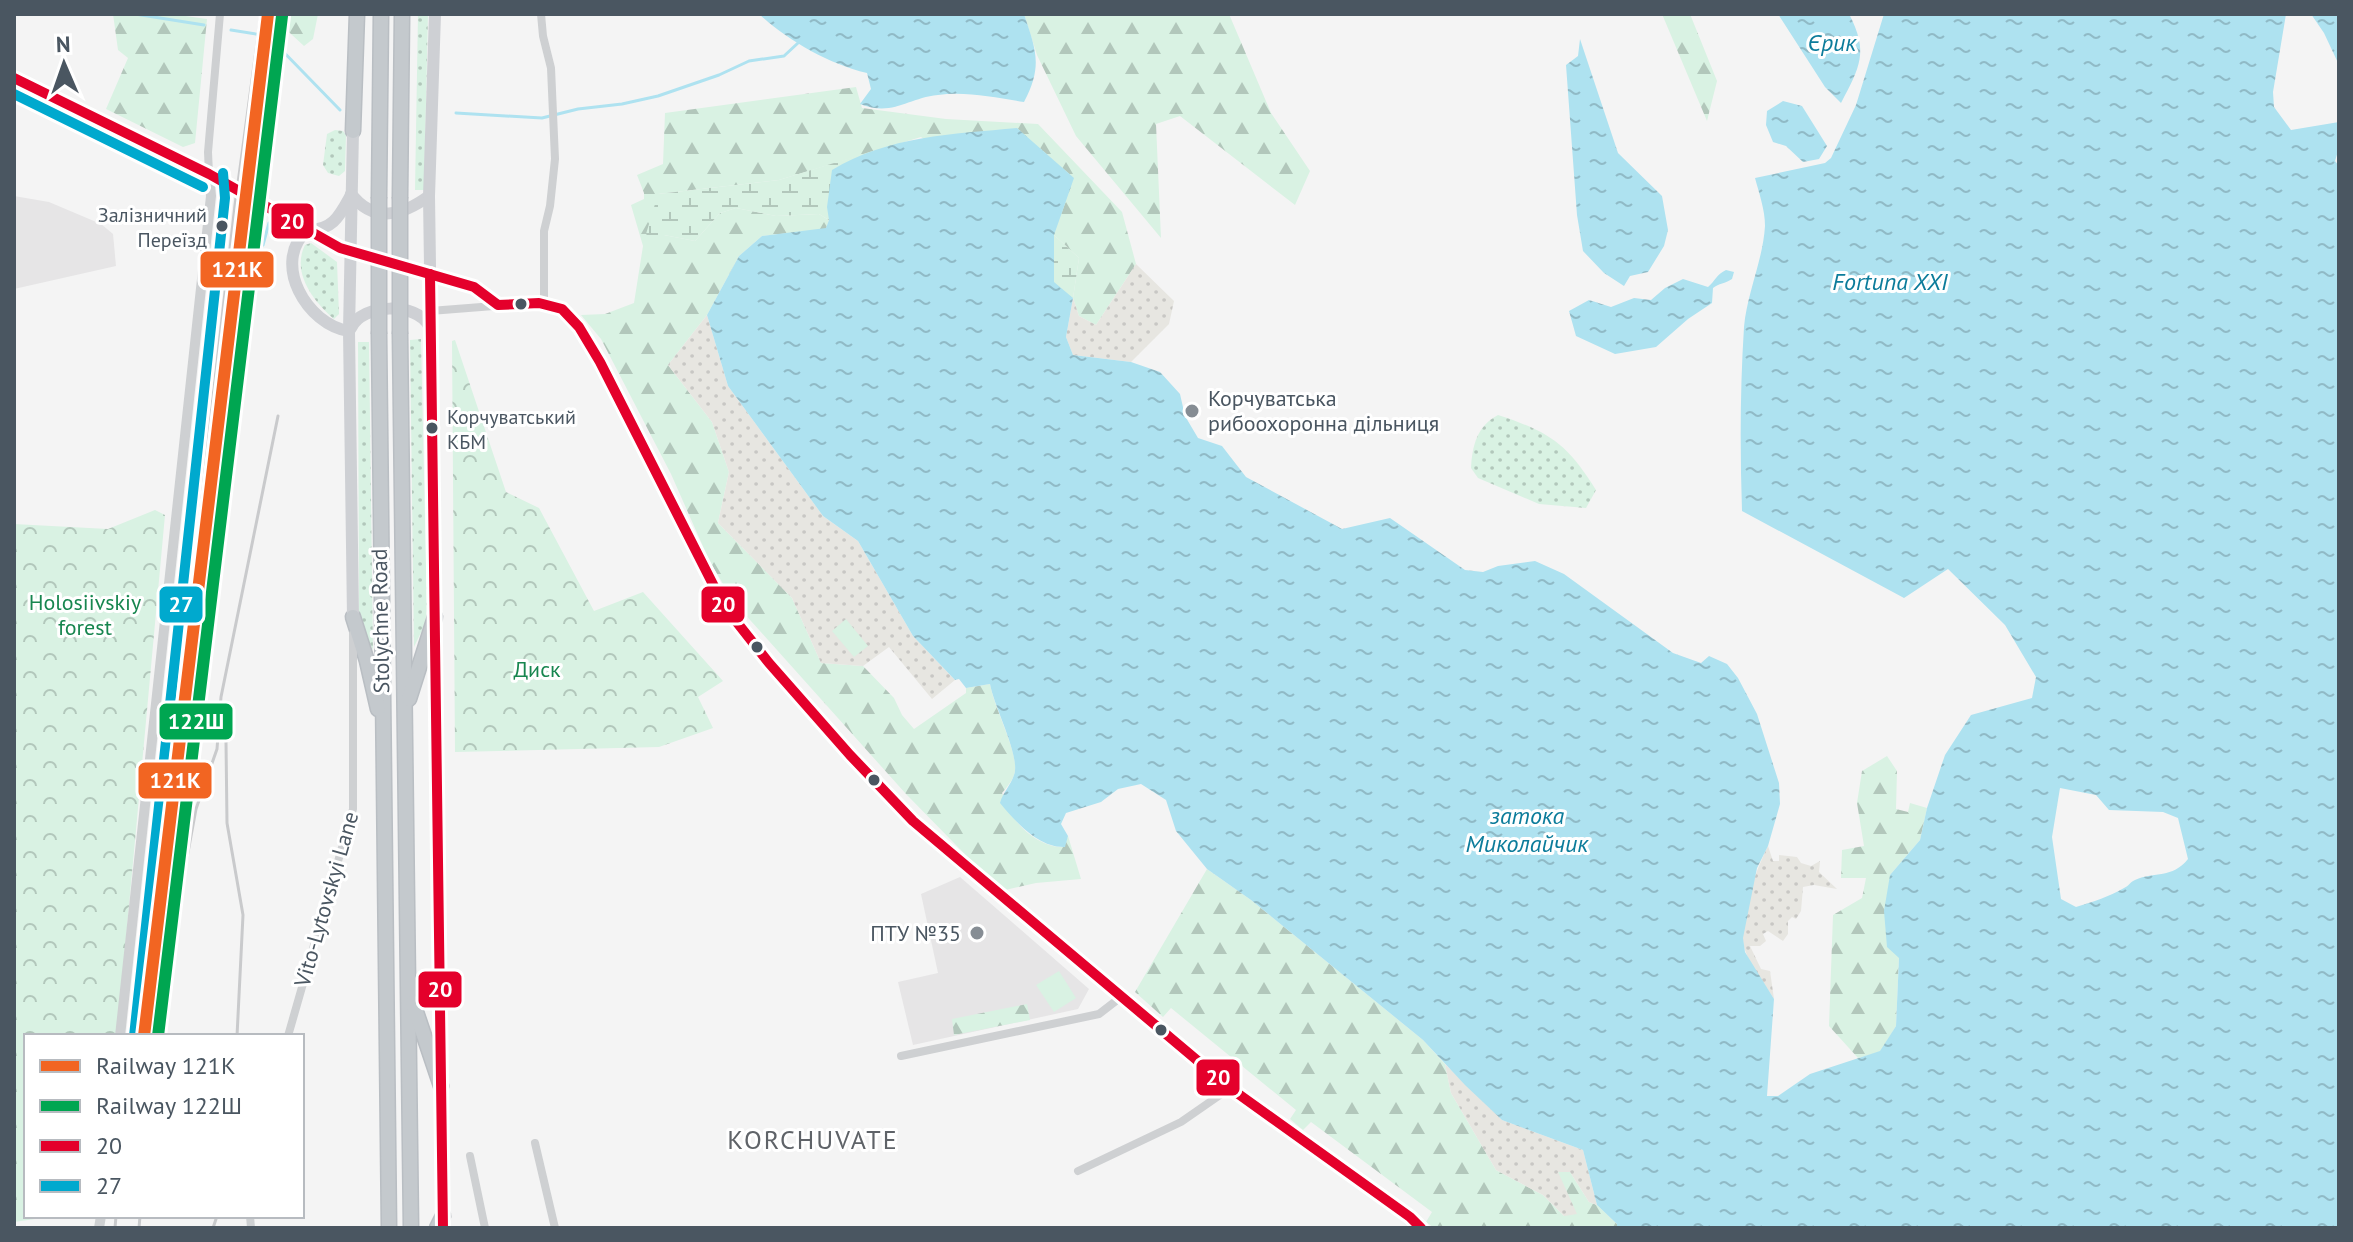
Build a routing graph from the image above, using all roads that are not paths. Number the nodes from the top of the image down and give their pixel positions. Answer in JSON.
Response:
{"nodes":[{"id":1,"x":220,"y":14,"type":"edge"},
{"id":2,"x":357,"y":14,"type":"edge"},
{"id":3,"x":381,"y":14,"type":"edge"},
{"id":4,"x":402,"y":14,"type":"edge"},
{"id":5,"x":435,"y":14,"type":"edge"},
{"id":6,"x":541,"y":14,"type":"edge"},
{"id":7,"x":14,"y":78,"type":"edge"},
{"id":8,"x":353,"y":131,"type":"joint"},
{"id":9,"x":209,"y":174,"type":"junction"},
{"id":10,"x":351,"y":194,"type":"junction"},
{"id":11,"x":429,"y":196,"type":"junction"},
{"id":12,"x":307,"y":230,"type":"junction"},
{"id":13,"x":351,"y":252,"type":"junction"},
{"id":14,"x":430,"y":274,"type":"junction"},
{"id":15,"x":544,"y":302,"type":"junction"},
{"id":16,"x":498,"y":305,"type":"junction"},
{"id":17,"x":430,"y":311,"type":"junction"},
{"id":18,"x":430,"y":327,"type":"junction"},
{"id":19,"x":349,"y":331,"type":"junction"},
{"id":20,"x":353,"y":617,"type":"junction"},
{"id":21,"x":435,"y":617,"type":"junction"},
{"id":22,"x":403,"y":731,"type":"junction"},
{"id":23,"x":384,"y":738,"type":"junction"},
{"id":24,"x":409,"y":991,"type":"junction"},
{"id":25,"x":1121,"y":997,"type":"junction"},
{"id":26,"x":120,"y":1034,"type":"edge"},
{"id":27,"x":289,"y":1034,"type":"edge"},
{"id":28,"x":901,"y":1056,"type":"dead end"},
{"id":29,"x":441,"y":1086,"type":"junction"},
{"id":30,"x":1230,"y":1088,"type":"junction"},
{"id":31,"x":535,"y":1143,"type":"dead end"},
{"id":32,"x":470,"y":1156,"type":"dead end"},
{"id":33,"x":1078,"y":1171,"type":"dead end"},
{"id":34,"x":441,"y":1224,"type":"edge"},
{"id":35,"x":389,"y":1228,"type":"edge"},
{"id":36,"x":411,"y":1228,"type":"edge"},
{"id":37,"x":485,"y":1228,"type":"edge"},
{"id":38,"x":555,"y":1228,"type":"edge"},
{"id":39,"x":1421,"y":1228,"type":"edge"}],
"edges":[{"from":1,"to":9,"type":"street"},
{"from":2,"to":8,"type":"highway"},
{"from":3,"to":23,"type":"highway","name":"Stolychne Road","bridge":true},
{"from":4,"to":22,"type":"highway","name":"Stolychne Road","bridge":true},
{"from":5,"to":11,"type":"main road"},
{"from":6,"to":15,"type":"street"},
{"from":7,"to":9,"type":"main road"},
{"from":8,"to":10,"type":"main road"},
{"from":9,"to":12,"type":"main road"},
{"from":9,"to":26,"type":"street"},
{"from":10,"to":11,"type":"main road"},
{"from":10,"to":12,"type":"main road"},
{"from":10,"to":13,"type":"main road"},
{"from":11,"to":14,"type":"main road"},
{"from":12,"to":13,"type":"main road"},
{"from":12,"to":19,"type":"main road"},
{"from":13,"to":14,"type":"main road"},
{"from":13,"to":19,"type":"main road"},
{"from":14,"to":16,"type":"street"},
{"from":14,"to":17,"type":"main road"},
{"from":15,"to":16,"type":"street"},
{"from":15,"to":25,"type":"street"},
{"from":16,"to":17,"type":"street"},
{"from":17,"to":18,"type":"main road"},
{"from":18,"to":19,"type":"main road"},
{"from":18,"to":21,"type":"main road"},
{"from":19,"to":20,"type":"main road"},
{"from":20,"to":23,"type":"highway"},
{"from":20,"to":27,"type":"street","name":"Vito-Lytovskyi Lane"},
{"from":21,"to":22,"type":"highway"},
{"from":21,"to":29,"type":"street"},
{"from":22,"to":24,"type":"highway","name":"Stolychne Road"},
{"from":23,"to":35,"type":"highway","name":"Stolychne Road"},
{"from":24,"to":29,"type":"highway"},
{"from":24,"to":36,"type":"highway","name":"Stolychne Road"},
{"from":25,"to":28,"type":"street"},
{"from":25,"to":30,"type":"street"},
{"from":29,"to":34,"type":"street"},
{"from":30,"to":33,"type":"street"},
{"from":30,"to":39,"type":"street"},
{"from":31,"to":38,"type":"street"},
{"from":32,"to":37,"type":"street"}]}
